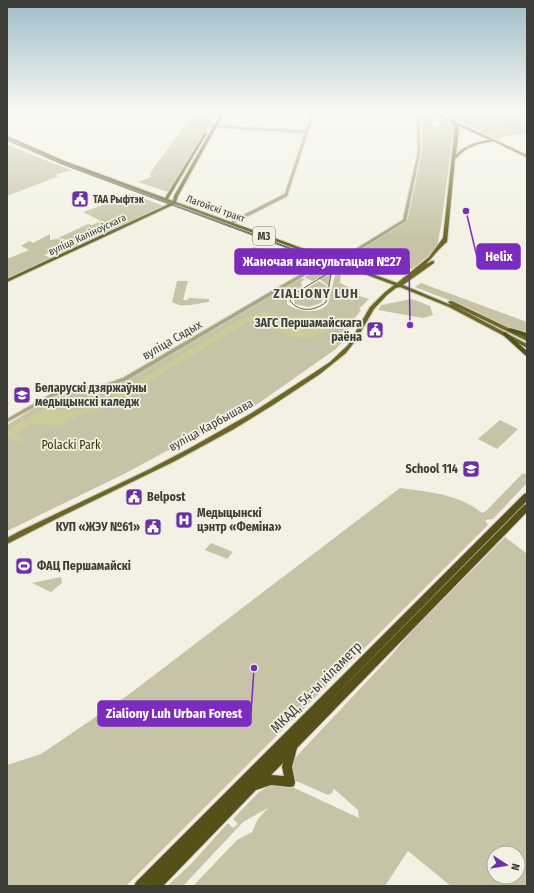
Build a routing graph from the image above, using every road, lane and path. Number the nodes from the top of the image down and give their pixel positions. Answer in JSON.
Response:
{"nodes":[{"id":1,"x":50,"y":155,"type":"edge"},
{"id":2,"x":194,"y":155,"type":"edge"},
{"id":3,"x":198,"y":155,"type":"edge"},
{"id":4,"x":299,"y":155,"type":"edge"},
{"id":5,"x":418,"y":155,"type":"edge"},
{"id":6,"x":454,"y":155,"type":"edge"},
{"id":7,"x":457,"y":155,"type":"edge"},
{"id":8,"x":454,"y":159,"type":"junction"},
{"id":9,"x":184,"y":170,"type":"junction"},
{"id":10,"x":190,"y":170,"type":"junction"},
{"id":11,"x":167,"y":198,"type":"junction"},
{"id":12,"x":174,"y":201,"type":"junction"},
{"id":13,"x":231,"y":222,"type":"junction"},
{"id":14,"x":270,"y":237,"type":"junction"},
{"id":15,"x":328,"y":260,"type":"junction"},
{"id":16,"x":339,"y":262,"type":"junction"},
{"id":17,"x":7,"y":281,"type":"edge"},
{"id":18,"x":398,"y":285,"type":"junction"},
{"id":19,"x":508,"y":332,"type":"junction"},
{"id":20,"x":527,"y":335,"type":"edge"},
{"id":21,"x":527,"y":339,"type":"edge"},
{"id":22,"x":527,"y":346,"type":"edge"},
{"id":23,"x":527,"y":354,"type":"edge"},
{"id":24,"x":7,"y":421,"type":"edge"},
{"id":25,"x":527,"y":496,"type":"edge"},
{"id":26,"x":520,"y":510,"type":"edge"},
{"id":27,"x":7,"y":541,"type":"edge"},
{"id":28,"x":293,"y":746,"type":"junction"},
{"id":29,"x":251,"y":788,"type":"junction"},
{"id":30,"x":140,"y":886,"type":"edge"},
{"id":31,"x":155,"y":886,"type":"edge"}],
"edges":[{"from":1,"to":11,"type":"main road","name":"Лагойскі тракт","number":"М3"},
{"from":2,"to":9,"type":"main road"},
{"from":3,"to":10,"type":"main road"},
{"from":4,"to":13,"type":"street"},
{"from":5,"to":16,"type":"street"},
{"from":6,"to":8,"type":"main road","name":"вуліца Карбышава"},
{"from":7,"to":8,"type":"main road"},
{"from":8,"to":18,"type":"main road","name":"вуліца Карбышава"},
{"from":9,"to":10,"type":"main road"},
{"from":9,"to":11,"type":"main road"},
{"from":10,"to":12,"type":"main road"},
{"from":11,"to":12,"type":"main road","name":"Лагойскі тракт","number":"М3"},
{"from":12,"to":13,"type":"main road","name":"Лагойскі тракт","number":"М3"},
{"from":12,"to":17,"type":"main road","name":"вуліца Каліноўскага"},
{"from":13,"to":14,"type":"main road","name":"Лагойскі тракт","number":"М3"},
{"from":14,"to":15,"type":"main road","name":"Лагойскі тракт","number":"М3"},
{"from":14,"to":16,"type":"main road","name":"Лагойскі тракт","number":"М3"},
{"from":15,"to":16,"type":"main road","name":"Лагойскі тракт","number":"М3"},
{"from":15,"to":24,"type":"street","name":"вуліца Сядых"},
{"from":16,"to":18,"type":"main road","name":"Лагойскі тракт","number":"М3"},
{"from":18,"to":19,"type":"main road","name":"Лагойскі тракт","number":"М3"},
{"from":18,"to":27,"type":"main road","name":"вуліца Карбышава"},
{"from":19,"to":20,"type":"highway"},
{"from":19,"to":21,"type":"main road","name":"Лагойскі тракт","number":"М3"},
{"from":19,"to":22,"type":"main road","name":"Лагойскі тракт","number":"М3"},
{"from":19,"to":23,"type":"highway"},
{"from":25,"to":26,"type":"highway"},
{"from":26,"to":28,"type":"highway","name":"МКАД, 54-ы кіламетр"},
{"from":26,"to":30,"type":"highway","name":"МКАД, 54-ы кіламетр"},
{"from":28,"to":29,"type":"highway","name":"МКАД, 54-ы кіламетр"},
{"from":28,"to":29,"type":"highway"},
{"from":29,"to":31,"type":"highway","name":"МКАД, 54-ы кіламетр"}]}
